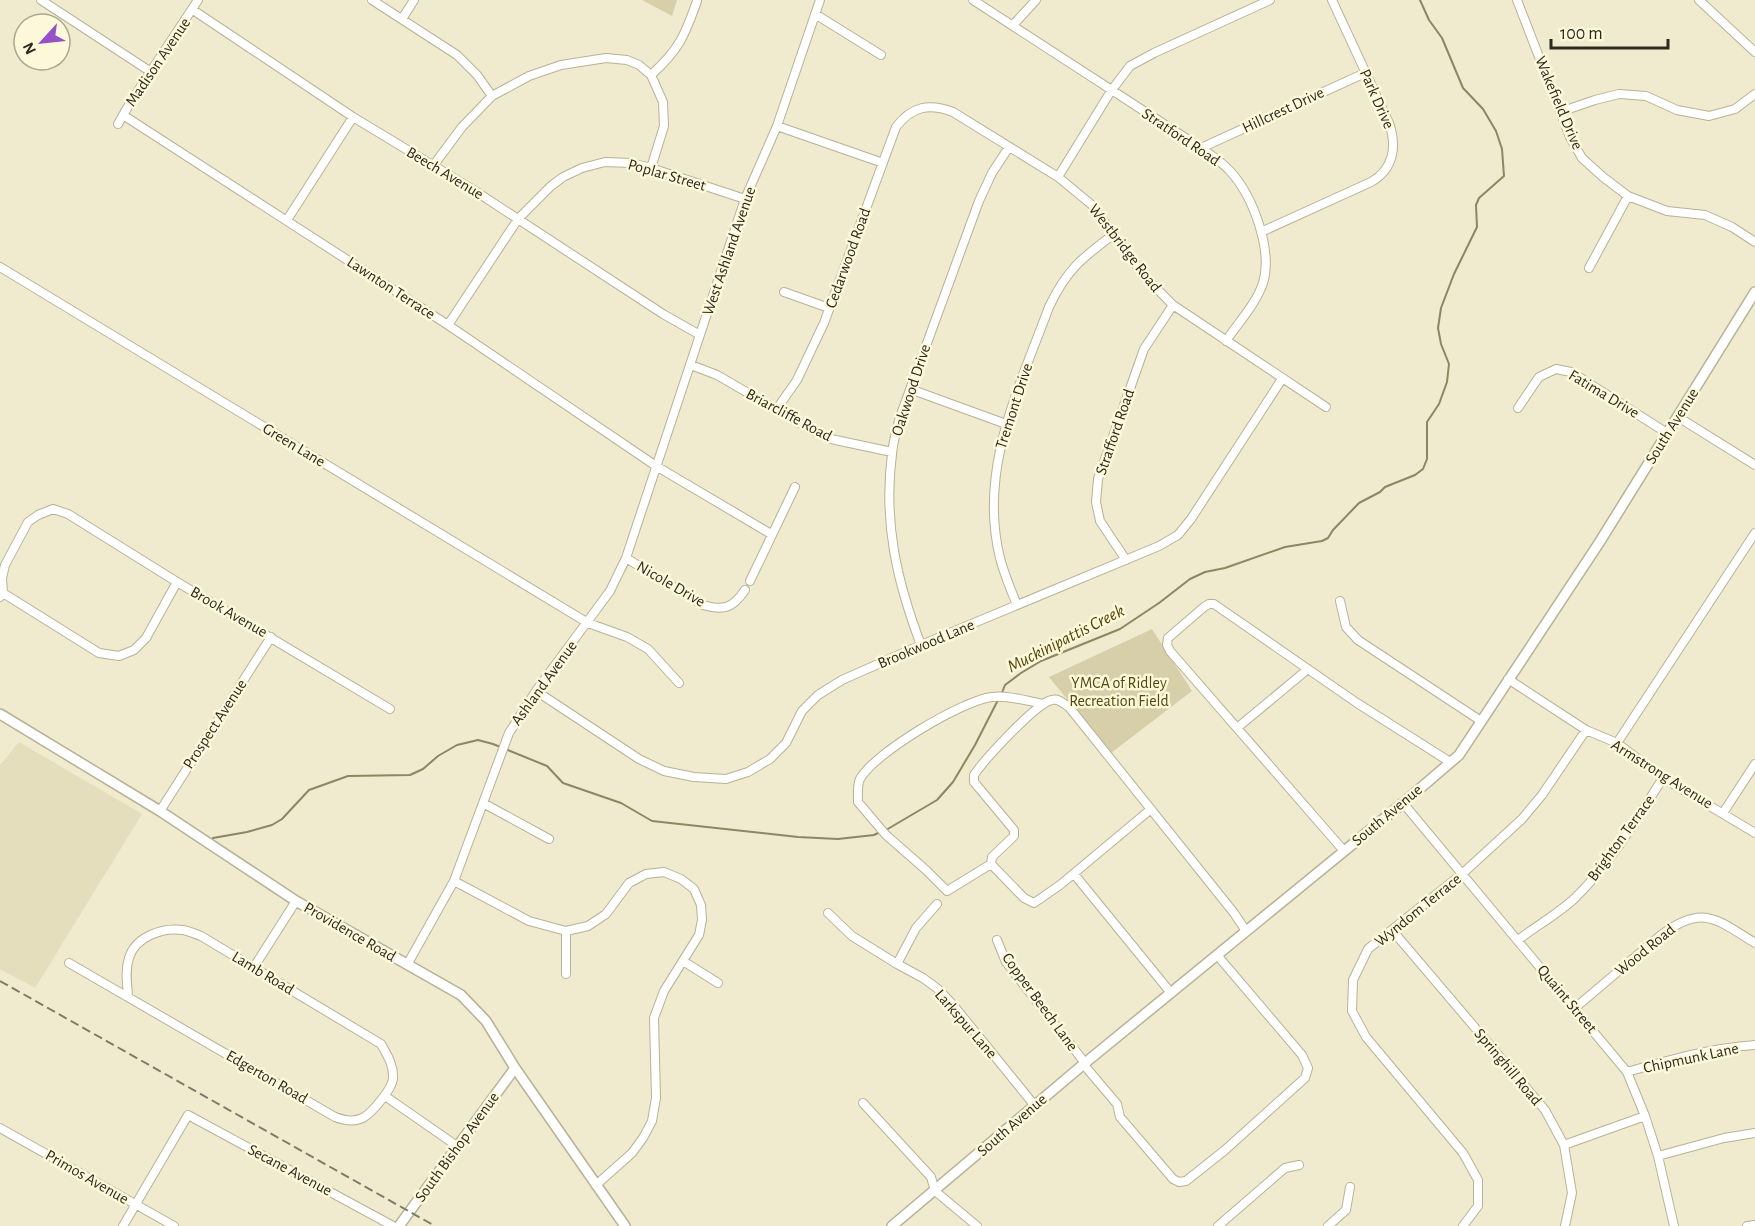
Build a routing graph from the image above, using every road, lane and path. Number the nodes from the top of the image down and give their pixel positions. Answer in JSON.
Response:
{"nodes":[{"id":1,"x":41,"y":0,"type":"edge"},
{"id":2,"x":198,"y":0,"type":"edge"},
{"id":3,"x":372,"y":0,"type":"edge"},
{"id":4,"x":414,"y":0,"type":"edge"},
{"id":5,"x":819,"y":0,"type":"edge"},
{"id":6,"x":973,"y":0,"type":"edge"},
{"id":7,"x":1036,"y":0,"type":"edge"},
{"id":8,"x":1270,"y":0,"type":"edge"},
{"id":9,"x":1332,"y":0,"type":"edge"},
{"id":10,"x":1517,"y":0,"type":"edge"},
{"id":11,"x":1699,"y":0,"type":"edge"},
{"id":12,"x":697,"y":1,"type":"edge"},
{"id":13,"x":193,"y":10,"type":"junction"},
{"id":14,"x":815,"y":14,"type":"junction"},
{"id":15,"x":402,"y":19,"type":"junction"},
{"id":16,"x":1013,"y":25,"type":"junction"},
{"id":17,"x":1755,"y":52,"type":"edge"},
{"id":18,"x":881,"y":55,"type":"dead end"},
{"id":19,"x":151,"y":72,"type":"junction"},
{"id":20,"x":1365,"y":73,"type":"junction"},
{"id":21,"x":651,"y":75,"type":"junction"},
{"id":22,"x":1111,"y":91,"type":"junction"},
{"id":23,"x":1755,"y":94,"type":"edge"},
{"id":24,"x":492,"y":96,"type":"junction"},
{"id":25,"x":917,"y":110,"type":"joint"},
{"id":26,"x":1560,"y":112,"type":"junction"},
{"id":27,"x":123,"y":115,"type":"junction"},
{"id":28,"x":353,"y":117,"type":"junction"},
{"id":29,"x":118,"y":124,"type":"dead end"},
{"id":30,"x":777,"y":126,"type":"junction"},
{"id":31,"x":1009,"y":147,"type":"junction"},
{"id":32,"x":1201,"y":148,"type":"junction"},
{"id":33,"x":883,"y":163,"type":"junction"},
{"id":34,"x":433,"y":166,"type":"junction"},
{"id":35,"x":651,"y":168,"type":"junction"},
{"id":36,"x":1058,"y":177,"type":"junction"},
{"id":37,"x":1628,"y":196,"type":"junction"},
{"id":38,"x":745,"y":199,"type":"junction"},
{"id":39,"x":518,"y":219,"type":"junction"},
{"id":40,"x":287,"y":220,"type":"junction"},
{"id":41,"x":1261,"y":232,"type":"junction"},
{"id":42,"x":1114,"y":234,"type":"junction"},
{"id":43,"x":1755,"y":242,"type":"edge"},
{"id":44,"x":0,"y":267,"type":"edge"},
{"id":45,"x":1589,"y":268,"type":"dead end"},
{"id":46,"x":784,"y":292,"type":"dead end"},
{"id":47,"x":1755,"y":292,"type":"edge"},
{"id":48,"x":1173,"y":305,"type":"junction"},
{"id":49,"x":830,"y":308,"type":"junction"},
{"id":50,"x":448,"y":325,"type":"junction"},
{"id":51,"x":700,"y":335,"type":"junction"},
{"id":52,"x":1226,"y":341,"type":"junction"},
{"id":53,"x":691,"y":365,"type":"junction"},
{"id":54,"x":1282,"y":379,"type":"junction"},
{"id":55,"x":910,"y":389,"type":"junction"},
{"id":56,"x":1326,"y":406,"type":"dead end"},
{"id":57,"x":1518,"y":408,"type":"dead end"},
{"id":58,"x":776,"y":410,"type":"junction"},
{"id":59,"x":1678,"y":417,"type":"junction"},
{"id":60,"x":1006,"y":424,"type":"junction"},
{"id":61,"x":1667,"y":433,"type":"junction"},
{"id":62,"x":892,"y":452,"type":"junction"},
{"id":63,"x":1755,"y":465,"type":"edge"},
{"id":64,"x":656,"y":466,"type":"junction"},
{"id":65,"x":795,"y":487,"type":"dead end"},
{"id":66,"x":643,"y":504,"type":"joint"},
{"id":67,"x":1755,"y":533,"type":"edge"},
{"id":68,"x":771,"y":534,"type":"junction"},
{"id":69,"x":626,"y":558,"type":"junction"},
{"id":70,"x":1126,"y":560,"type":"junction"},
{"id":71,"x":750,"y":581,"type":"dead end"},
{"id":72,"x":177,"y":582,"type":"junction"},
{"id":73,"x":745,"y":591,"type":"dead end"},
{"id":74,"x":1,"y":595,"type":"edge"},
{"id":75,"x":1340,"y":600,"type":"dead end"},
{"id":76,"x":1017,"y":605,"type":"junction"},
{"id":77,"x":588,"y":623,"type":"junction"},
{"id":78,"x":271,"y":637,"type":"junction"},
{"id":79,"x":921,"y":645,"type":"junction"},
{"id":80,"x":1308,"y":669,"type":"junction"},
{"id":81,"x":1508,"y":679,"type":"junction"},
{"id":82,"x":679,"y":683,"type":"dead end"},
{"id":83,"x":536,"y":691,"type":"junction"},
{"id":84,"x":1043,"y":704,"type":"junction"},
{"id":85,"x":390,"y":709,"type":"dead end"},
{"id":86,"x":0,"y":714,"type":"edge"},
{"id":87,"x":1481,"y":721,"type":"junction"},
{"id":88,"x":1237,"y":728,"type":"junction"},
{"id":89,"x":1586,"y":730,"type":"junction"},
{"id":90,"x":1617,"y":743,"type":"junction"},
{"id":91,"x":1450,"y":762,"type":"junction"},
{"id":92,"x":1755,"y":764,"type":"edge"},
{"id":93,"x":1663,"y":778,"type":"junction"},
{"id":94,"x":483,"y":803,"type":"junction"},
{"id":95,"x":1403,"y":803,"type":"junction"},
{"id":96,"x":1151,"y":809,"type":"junction"},
{"id":97,"x":160,"y":811,"type":"junction"},
{"id":98,"x":1723,"y":813,"type":"junction"},
{"id":99,"x":1755,"y":833,"type":"edge"},
{"id":100,"x":549,"y":839,"type":"dead end"},
{"id":101,"x":1344,"y":851,"type":"junction"},
{"id":102,"x":991,"y":864,"type":"junction"},
{"id":103,"x":1074,"y":874,"type":"junction"},
{"id":104,"x":1462,"y":874,"type":"junction"},
{"id":105,"x":453,"y":881,"type":"junction"},
{"id":106,"x":297,"y":901,"type":"junction"},
{"id":107,"x":937,"y":904,"type":"dead end"},
{"id":108,"x":828,"y":913,"type":"dead end"},
{"id":109,"x":1392,"y":930,"type":"junction"},
{"id":110,"x":566,"y":931,"type":"junction"},
{"id":111,"x":1246,"y":931,"type":"junction"},
{"id":112,"x":997,"y":940,"type":"dead end"},
{"id":113,"x":1518,"y":940,"type":"junction"},
{"id":114,"x":1755,"y":943,"type":"edge"},
{"id":115,"x":1217,"y":955,"type":"junction"},
{"id":116,"x":683,"y":961,"type":"junction"},
{"id":117,"x":69,"y":963,"type":"dead end"},
{"id":118,"x":897,"y":964,"type":"junction"},
{"id":119,"x":407,"y":965,"type":"junction"},
{"id":120,"x":254,"y":967,"type":"junction"},
{"id":121,"x":566,"y":974,"type":"dead end"},
{"id":122,"x":718,"y":983,"type":"dead end"},
{"id":123,"x":1171,"y":993,"type":"junction"},
{"id":124,"x":128,"y":996,"type":"junction"},
{"id":125,"x":1575,"y":1008,"type":"junction"},
{"id":126,"x":1755,"y":1045,"type":"edge"},
{"id":127,"x":1084,"y":1064,"type":"junction"},
{"id":128,"x":515,"y":1068,"type":"junction"},
{"id":129,"x":1627,"y":1072,"type":"junction"},
{"id":130,"x":385,"y":1096,"type":"junction"},
{"id":131,"x":863,"y":1103,"type":"dead end"},
{"id":132,"x":1035,"y":1106,"type":"junction"},
{"id":133,"x":1645,"y":1116,"type":"junction"},
{"id":134,"x":0,"y":1128,"type":"edge"},
{"id":135,"x":1755,"y":1133,"type":"edge"},
{"id":136,"x":1564,"y":1144,"type":"junction"},
{"id":137,"x":457,"y":1146,"type":"junction"},
{"id":138,"x":1658,"y":1156,"type":"junction"},
{"id":139,"x":1299,"y":1165,"type":"dead end"},
{"id":140,"x":596,"y":1185,"type":"junction"},
{"id":141,"x":1350,"y":1187,"type":"dead end"},
{"id":142,"x":935,"y":1191,"type":"junction"},
{"id":143,"x":135,"y":1204,"type":"junction"},
{"id":144,"x":1755,"y":1225,"type":"edge"},
{"id":145,"x":123,"y":1226,"type":"edge"},
{"id":146,"x":174,"y":1226,"type":"edge"},
{"id":147,"x":393,"y":1226,"type":"edge"},
{"id":148,"x":399,"y":1226,"type":"edge"},
{"id":149,"x":625,"y":1226,"type":"edge"},
{"id":150,"x":892,"y":1226,"type":"edge"},
{"id":151,"x":977,"y":1226,"type":"edge"},
{"id":152,"x":1218,"y":1226,"type":"edge"},
{"id":153,"x":1328,"y":1226,"type":"edge"},
{"id":154,"x":1463,"y":1226,"type":"edge"},
{"id":155,"x":1565,"y":1226,"type":"edge"},
{"id":156,"x":1674,"y":1226,"type":"edge"},
{"id":157,"x":1747,"y":1226,"type":"edge"}],
"edges":[{"from":1,"to":19,"type":"street"},
{"from":2,"to":13,"type":"street","name":"Madison Avenue"},
{"from":3,"to":15,"type":"street"},
{"from":4,"to":15,"type":"street"},
{"from":5,"to":14,"type":"street","name":"West Ashland Avenue"},
{"from":6,"to":16,"type":"street","name":"Stratford Road"},
{"from":7,"to":16,"type":"street"},
{"from":8,"to":22,"type":"street"},
{"from":9,"to":20,"type":"street","name":"Park Drive"},
{"from":10,"to":26,"type":"street","name":"Wakefield Drive"},
{"from":11,"to":17,"type":"street"},
{"from":12,"to":21,"type":"street"},
{"from":13,"to":19,"type":"street","name":"Madison Avenue"},
{"from":13,"to":28,"type":"street","name":"Beech Avenue"},
{"from":14,"to":18,"type":"street"},
{"from":14,"to":30,"type":"street","name":"West Ashland Avenue"},
{"from":15,"to":24,"type":"street"},
{"from":16,"to":22,"type":"street","name":"Stratford Road"},
{"from":19,"to":27,"type":"street","name":"Madison Avenue"},
{"from":20,"to":32,"type":"street","name":"Hillcrest Drive"},
{"from":20,"to":41,"type":"street","name":"Park Drive"},
{"from":21,"to":24,"type":"street"},
{"from":21,"to":35,"type":"street"},
{"from":22,"to":32,"type":"street","name":"Stratford Road"},
{"from":22,"to":36,"type":"street"},
{"from":23,"to":26,"type":"street"},
{"from":24,"to":34,"type":"street"},
{"from":25,"to":31,"type":"street","name":"Westbridge Road"},
{"from":25,"to":33,"type":"street","name":"Cedarwood Road"},
{"from":26,"to":37,"type":"street","name":"Wakefield Drive"},
{"from":27,"to":29,"type":"street","name":"Madison Avenue"},
{"from":27,"to":40,"type":"street","name":"Lawnton Terrace"},
{"from":28,"to":34,"type":"street","name":"Beech Avenue"},
{"from":28,"to":40,"type":"street"},
{"from":30,"to":33,"type":"street"},
{"from":30,"to":38,"type":"street","name":"West Ashland Avenue"},
{"from":31,"to":36,"type":"street","name":"Westbridge Road"},
{"from":31,"to":55,"type":"street","name":"Oakwood Drive"},
{"from":32,"to":41,"type":"street","name":"Stratford Road"},
{"from":33,"to":49,"type":"street","name":"Cedarwood Road"},
{"from":34,"to":39,"type":"street","name":"Beech Avenue"},
{"from":35,"to":38,"type":"street","name":"Poplar Street"},
{"from":35,"to":39,"type":"street","name":"Poplar Street"},
{"from":36,"to":42,"type":"street","name":"Westbridge Road"},
{"from":37,"to":43,"type":"street","name":"Wakefield Drive"},
{"from":37,"to":45,"type":"street"},
{"from":38,"to":51,"type":"street","name":"West Ashland Avenue"},
{"from":39,"to":50,"type":"street","name":"Poplar Street"},
{"from":39,"to":51,"type":"street","name":"Beech Avenue"},
{"from":40,"to":50,"type":"street","name":"Lawnton Terrace"},
{"from":41,"to":52,"type":"street","name":"Stratford Road"},
{"from":42,"to":48,"type":"street","name":"Westbridge Road"},
{"from":42,"to":60,"type":"street","name":"Tremont Drive"},
{"from":44,"to":77,"type":"street","name":"Green Lane"},
{"from":46,"to":49,"type":"street"},
{"from":47,"to":59,"type":"street","name":"South Avenue"},
{"from":48,"to":52,"type":"street","name":"Westbridge Road"},
{"from":48,"to":70,"type":"street","name":"Strafford Road"},
{"from":49,"to":58,"type":"street","name":"Cedarwood Road"},
{"from":50,"to":64,"type":"street","name":"Lawnton Terrace"},
{"from":51,"to":53,"type":"street","name":"West Ashland Avenue"},
{"from":52,"to":54,"type":"street","name":"Westbridge Road"},
{"from":53,"to":58,"type":"street","name":"Briarcliffe Road"},
{"from":53,"to":64,"type":"street","name":"West Ashland Avenue"},
{"from":54,"to":56,"type":"street","name":"Westbridge Road"},
{"from":54,"to":70,"type":"street","name":"Brookwood Lane"},
{"from":55,"to":60,"type":"street"},
{"from":55,"to":62,"type":"street","name":"Oakwood Drive"},
{"from":57,"to":61,"type":"street","name":"Fatima Drive"},
{"from":58,"to":62,"type":"street","name":"Briarcliffe Road"},
{"from":59,"to":61,"type":"street","name":"South Avenue"},
{"from":59,"to":63,"type":"street"},
{"from":60,"to":76,"type":"street","name":"Tremont Drive"},
{"from":61,"to":81,"type":"street","name":"South Avenue"},
{"from":62,"to":79,"type":"street","name":"Oakwood Drive"},
{"from":64,"to":66,"type":"street","name":"West Ashland Avenue"},
{"from":64,"to":68,"type":"street","name":"Lawnton Terrace"},
{"from":65,"to":68,"type":"street"},
{"from":66,"to":69,"type":"street","name":"Ashland Avenue"},
{"from":67,"to":90,"type":"street"},
{"from":68,"to":71,"type":"street"},
{"from":69,"to":73,"type":"street","name":"Nicole Drive"},
{"from":69,"to":77,"type":"street","name":"Ashland Avenue"},
{"from":70,"to":76,"type":"street","name":"Brookwood Lane"},
{"from":72,"to":74,"type":"street"},
{"from":72,"to":74,"type":"street","name":"Brook Avenue"},
{"from":72,"to":78,"type":"street","name":"Brook Avenue"},
{"from":75,"to":87,"type":"street"},
{"from":76,"to":79,"type":"street","name":"Brookwood Lane"},
{"from":77,"to":82,"type":"street","name":"Green Lane"},
{"from":77,"to":83,"type":"street","name":"Ashland Avenue"},
{"from":78,"to":85,"type":"street","name":"Brook Avenue"},
{"from":78,"to":97,"type":"street","name":"Prospect Avenue"},
{"from":79,"to":83,"type":"street","name":"Brookwood Lane"},
{"from":80,"to":88,"type":"street"},
{"from":80,"to":88,"type":"street"},
{"from":80,"to":91,"type":"street"},
{"from":81,"to":87,"type":"street","name":"South Avenue"},
{"from":81,"to":89,"type":"street","name":"Armstrong Avenue"},
{"from":83,"to":94,"type":"street","name":"Ashland Avenue"},
{"from":84,"to":96,"type":"street"},
{"from":84,"to":102,"type":"street"},
{"from":84,"to":102,"type":"street"},
{"from":86,"to":97,"type":"street","name":"Providence Road"},
{"from":87,"to":91,"type":"street","name":"South Avenue"},
{"from":88,"to":101,"type":"street"},
{"from":89,"to":90,"type":"street","name":"Armstrong Avenue"},
{"from":89,"to":104,"type":"street","name":"Wyndom Terrace"},
{"from":90,"to":93,"type":"street","name":"Armstrong Avenue"},
{"from":91,"to":95,"type":"street","name":"South Avenue"},
{"from":92,"to":98,"type":"street"},
{"from":93,"to":98,"type":"street","name":"Armstrong Avenue"},
{"from":93,"to":113,"type":"street","name":"Brighton Terrace"},
{"from":94,"to":100,"type":"street"},
{"from":94,"to":105,"type":"street","name":"Ashland Avenue"},
{"from":95,"to":101,"type":"street","name":"South Avenue"},
{"from":95,"to":104,"type":"street","name":"Quaint Street"},
{"from":96,"to":103,"type":"street"},
{"from":96,"to":111,"type":"street"},
{"from":97,"to":106,"type":"street","name":"Providence Road"},
{"from":98,"to":99,"type":"street","name":"Armstrong Avenue"},
{"from":101,"to":111,"type":"street","name":"South Avenue"},
{"from":102,"to":103,"type":"street"},
{"from":103,"to":123,"type":"street"},
{"from":104,"to":109,"type":"street","name":"Wyndom Terrace"},
{"from":104,"to":113,"type":"street","name":"Quaint Street"},
{"from":105,"to":110,"type":"street"},
{"from":105,"to":119,"type":"street","name":"Ashland Avenue"},
{"from":106,"to":119,"type":"street","name":"Providence Road"},
{"from":106,"to":120,"type":"street"},
{"from":107,"to":118,"type":"street"},
{"from":108,"to":118,"type":"street","name":"Larkspur Lane"},
{"from":109,"to":136,"type":"street","name":"Springhill Road"},
{"from":109,"to":154,"type":"street","name":"Wyndom Terrace"},
{"from":110,"to":116,"type":"street"},
{"from":110,"to":121,"type":"street"},
{"from":111,"to":115,"type":"street","name":"South Avenue"},
{"from":112,"to":127,"type":"street","name":"Copper Beech Lane"},
{"from":113,"to":125,"type":"street","name":"Quaint Street"},
{"from":114,"to":125,"type":"street","name":"Wood Road"},
{"from":115,"to":123,"type":"street","name":"South Avenue"},
{"from":115,"to":127,"type":"street","name":"Copper Beech Lane"},
{"from":116,"to":122,"type":"street"},
{"from":116,"to":140,"type":"street"},
{"from":117,"to":124,"type":"street","name":"Edgerton Road"},
{"from":118,"to":132,"type":"street","name":"Larkspur Lane"},
{"from":119,"to":128,"type":"street","name":"Providence Road"},
{"from":120,"to":124,"type":"street","name":"Lamb Road"},
{"from":120,"to":130,"type":"street","name":"Lamb Road"},
{"from":123,"to":127,"type":"street","name":"South Avenue"},
{"from":124,"to":130,"type":"street","name":"Edgerton Road"},
{"from":125,"to":129,"type":"street","name":"Quaint Street"},
{"from":126,"to":129,"type":"street","name":"Chipmunk Lane"},
{"from":127,"to":132,"type":"street","name":"South Avenue"},
{"from":128,"to":137,"type":"street","name":"South Bishop Avenue"},
{"from":128,"to":140,"type":"street","name":"Providence Road"},
{"from":129,"to":133,"type":"street","name":"Quaint Street"},
{"from":130,"to":137,"type":"street"},
{"from":131,"to":142,"type":"street"},
{"from":132,"to":142,"type":"street","name":"South Avenue"},
{"from":133,"to":136,"type":"street"},
{"from":133,"to":138,"type":"street","name":"Quaint Street"},
{"from":134,"to":143,"type":"street","name":"Primos Avenue"},
{"from":135,"to":138,"type":"street"},
{"from":136,"to":155,"type":"street","name":"Springhill Road"},
{"from":137,"to":148,"type":"street","name":"South Bishop Avenue"},
{"from":138,"to":156,"type":"street","name":"Quaint Street"},
{"from":139,"to":152,"type":"street"},
{"from":140,"to":149,"type":"street","name":"Providence Road"},
{"from":141,"to":153,"type":"street"},
{"from":142,"to":150,"type":"street","name":"South Avenue"},
{"from":142,"to":151,"type":"street"},
{"from":143,"to":145,"type":"street"},
{"from":143,"to":146,"type":"street","name":"Primos Avenue"},
{"from":143,"to":147,"type":"street","name":"Secane Avenue"},
{"from":144,"to":157,"type":"street"}]}
